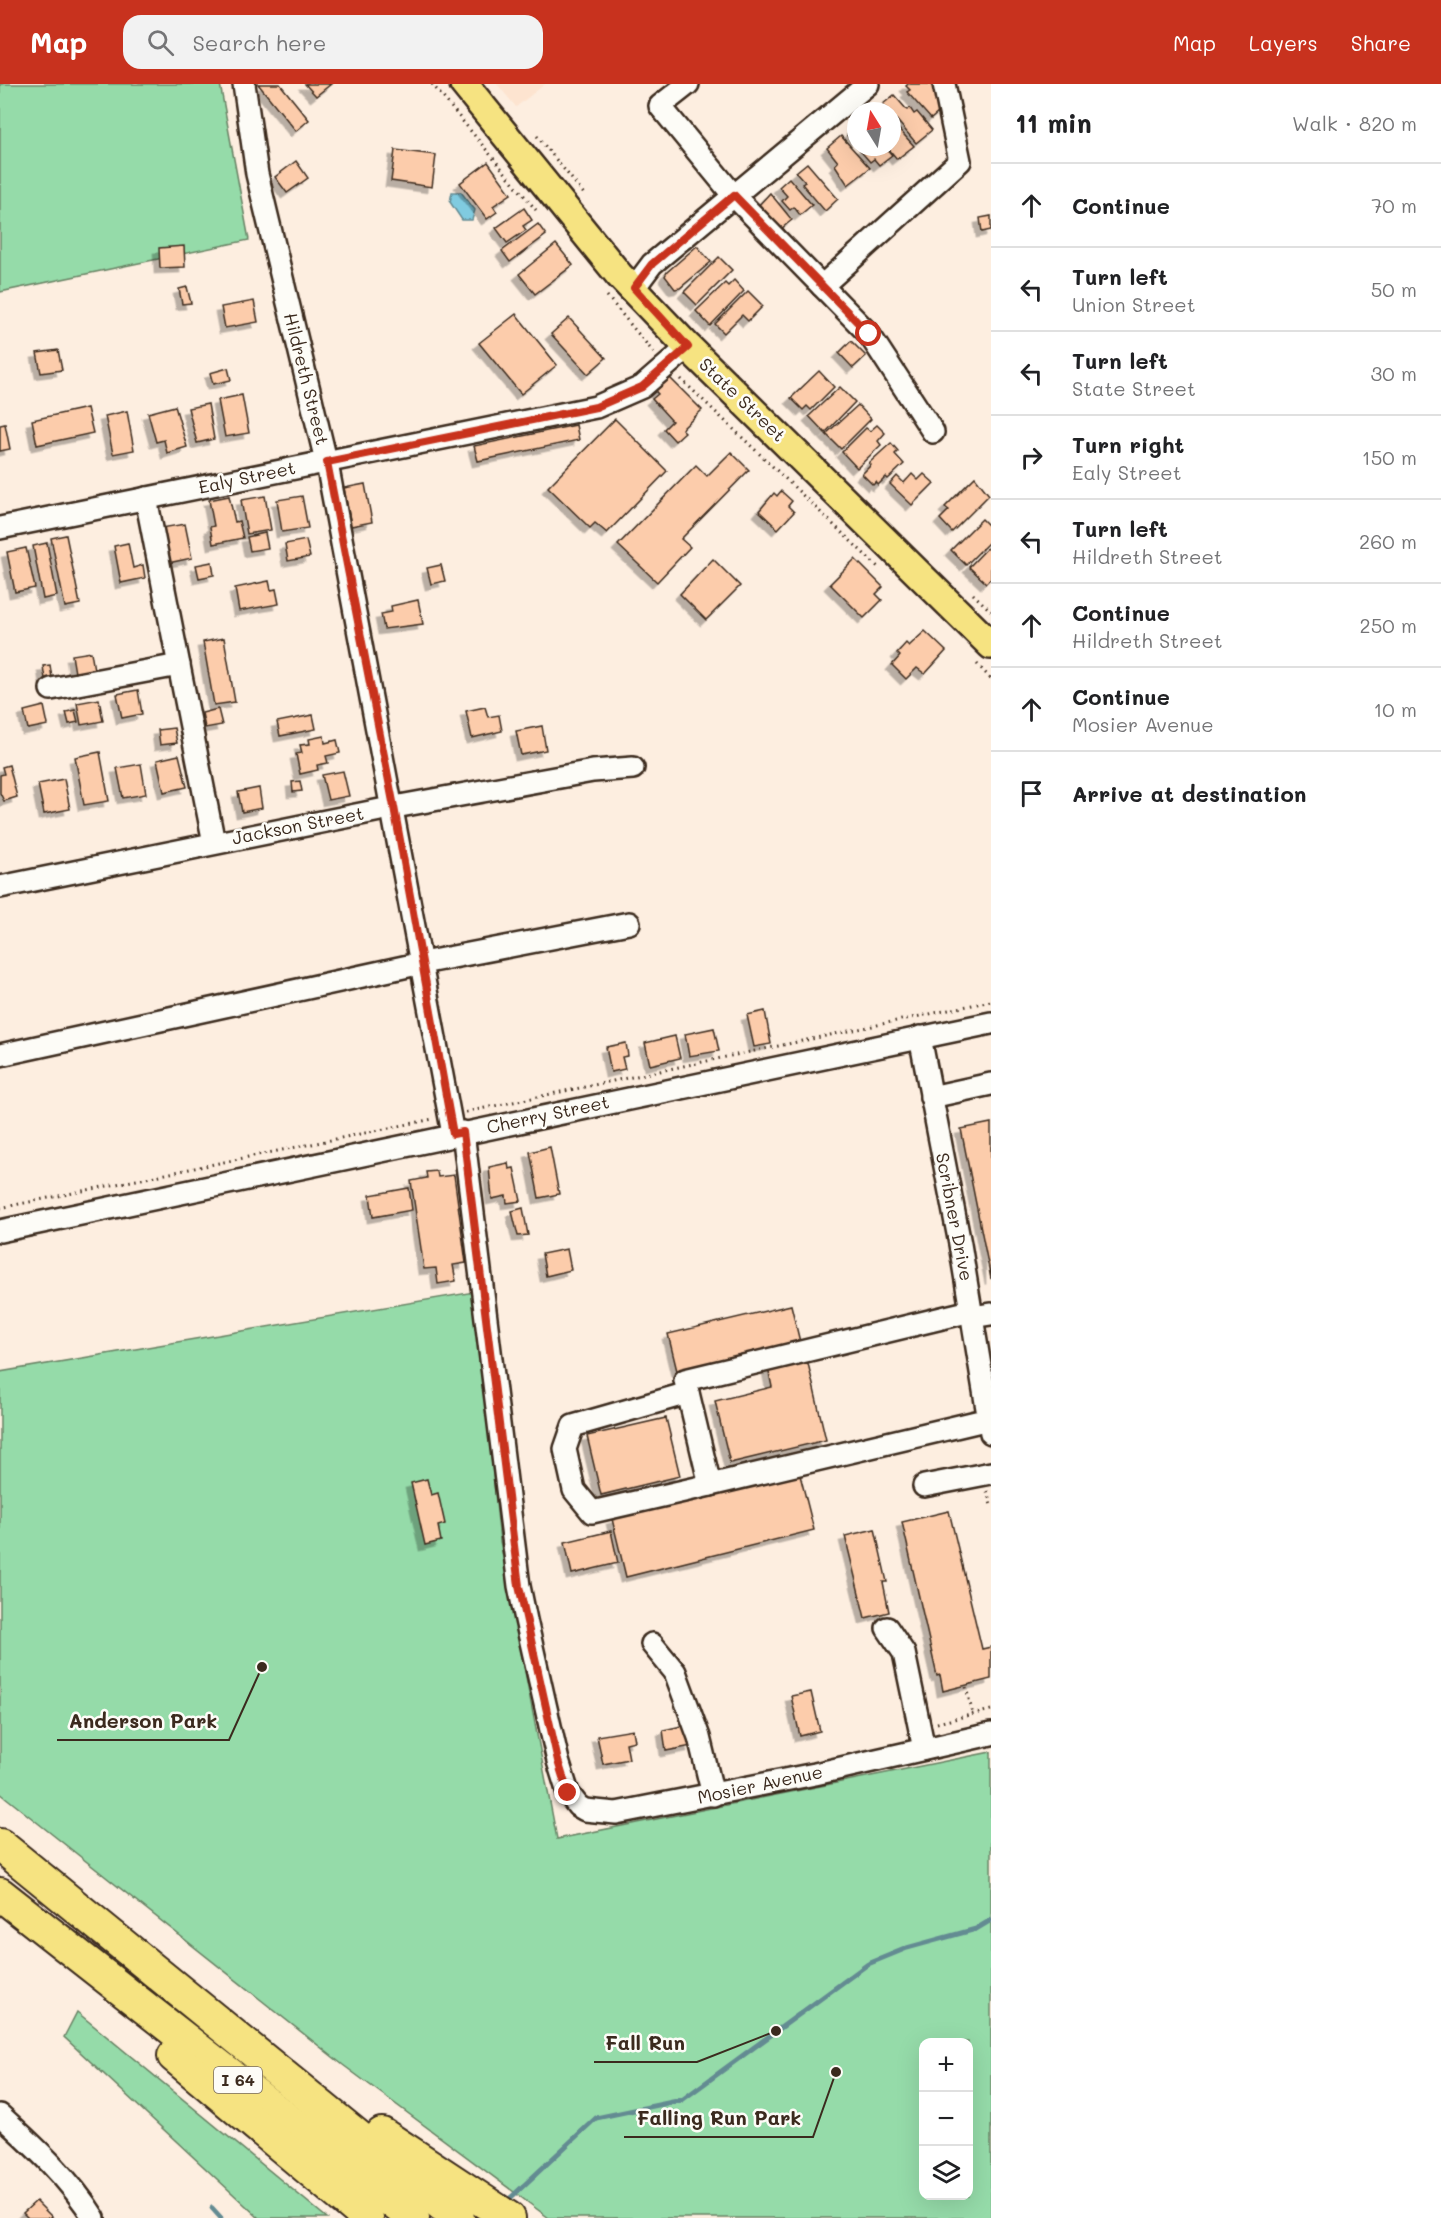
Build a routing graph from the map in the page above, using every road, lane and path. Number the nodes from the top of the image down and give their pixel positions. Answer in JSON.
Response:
{"nodes":[{"id":1,"x":244,"y":84,"type":"edge"},
{"id":2,"x":464,"y":84,"type":"edge"},
{"id":3,"x":688,"y":84,"type":"edge"},
{"id":4,"x":868,"y":84,"type":"edge"},
{"id":5,"x":944,"y":84,"type":"edge"},
{"id":6,"x":536,"y":135,"type":"dead end"},
{"id":7,"x":734,"y":195,"type":"junction"},
{"id":8,"x":590,"y":202,"type":"dead end"},
{"id":9,"x":822,"y":286,"type":"junction"},
{"id":10,"x":634,"y":288,"type":"junction"},
{"id":11,"x":688,"y":347,"type":"junction"},
{"id":12,"x":933,"y":432,"type":"dead end"},
{"id":13,"x":327,"y":462,"type":"junction"},
{"id":14,"x":146,"y":498,"type":"junction"},
{"id":15,"x":0,"y":528,"type":"edge"},
{"id":16,"x":969,"y":590,"type":"dead end"},
{"id":17,"x":991,"y":611,"type":"edge"},
{"id":18,"x":991,"y":645,"type":"edge"},
{"id":19,"x":179,"y":665,"type":"junction"},
{"id":20,"x":51,"y":689,"type":"dead end"},
{"id":21,"x":633,"y":768,"type":"dead end"},
{"id":22,"x":394,"y":807,"type":"junction"},
{"id":23,"x":214,"y":843,"type":"junction"},
{"id":24,"x":0,"y":887,"type":"edge"},
{"id":25,"x":629,"y":923,"type":"dead end"},
{"id":26,"x":422,"y":963,"type":"junction"},
{"id":27,"x":991,"y":1002,"type":"edge"},
{"id":28,"x":991,"y":1023,"type":"edge"},
{"id":29,"x":920,"y":1037,"type":"junction"},
{"id":30,"x":0,"y":1055,"type":"edge"},
{"id":31,"x":991,"y":1084,"type":"edge"},
{"id":32,"x":931,"y":1097,"type":"junction"},
{"id":33,"x":455,"y":1127,"type":"junction"},
{"id":34,"x":0,"y":1208,"type":"edge"},
{"id":35,"x":0,"y":1231,"type":"edge"},
{"id":36,"x":978,"y":1314,"type":"edge"},
{"id":37,"x":688,"y":1393,"type":"junction"},
{"id":38,"x":990,"y":1426,"type":"edge"},
{"id":39,"x":991,"y":1473,"type":"edge"},
{"id":40,"x":710,"y":1485,"type":"junction"},
{"id":41,"x":924,"y":1486,"type":"dead end"},
{"id":42,"x":887,"y":1628,"type":"dead end"},
{"id":43,"x":652,"y":1644,"type":"dead end"},
{"id":44,"x":966,"y":1687,"type":"dead end"},
{"id":45,"x":991,"y":1710,"type":"edge"},
{"id":46,"x":973,"y":1715,"type":"junction"},
{"id":47,"x":927,"y":1725,"type":"dead end"},
{"id":48,"x":991,"y":1734,"type":"edge"},
{"id":49,"x":924,"y":1749,"type":"junction"},
{"id":50,"x":558,"y":1761,"type":"joint"},
{"id":51,"x":714,"y":1795,"type":"junction"},
{"id":52,"x":0,"y":1845,"type":"edge"},
{"id":53,"x":0,"y":1894,"type":"edge"},
{"id":54,"x":63,"y":1941,"type":"junction"},
{"id":55,"x":238,"y":2041,"type":"junction"},
{"id":56,"x":0,"y":2115,"type":"edge"},
{"id":57,"x":419,"y":2204,"type":"edge"},
{"id":58,"x":94,"y":2218,"type":"edge"},
{"id":59,"x":367,"y":2218,"type":"edge"},
{"id":60,"x":453,"y":2218,"type":"edge"},
{"id":61,"x":458,"y":2218,"type":"edge"},
{"id":62,"x":509,"y":2218,"type":"edge"}],
"edges":[{"from":1,"to":13,"type":"street","name":"Hildreth Street"},
{"from":2,"to":10,"type":"main road","name":"State Street"},
{"from":3,"to":7,"type":"street"},
{"from":4,"to":7,"type":"street"},
{"from":5,"to":9,"type":"street"},
{"from":6,"to":8,"type":"path"},
{"from":7,"to":9,"type":"street"},
{"from":7,"to":10,"type":"street"},
{"from":9,"to":12,"type":"street"},
{"from":10,"to":11,"type":"main road","name":"State Street"},
{"from":11,"to":13,"type":"street","name":"Ealy Street"},
{"from":11,"to":18,"type":"main road","name":"State Street"},
{"from":13,"to":14,"type":"street","name":"Ealy Street"},
{"from":13,"to":22,"type":"street","name":"Hildreth Street"},
{"from":14,"to":15,"type":"street","name":"Ealy Street"},
{"from":14,"to":19,"type":"street"},
{"from":16,"to":17,"type":"path"},
{"from":19,"to":20,"type":"street"},
{"from":19,"to":23,"type":"street"},
{"from":21,"to":22,"type":"street","name":"Jackson Street"},
{"from":22,"to":23,"type":"street","name":"Jackson Street"},
{"from":22,"to":26,"type":"street","name":"Hildreth Street"},
{"from":23,"to":24,"type":"street","name":"Jackson Street"},
{"from":25,"to":26,"type":"street"},
{"from":26,"to":30,"type":"street"},
{"from":26,"to":33,"type":"street","name":"Hildreth Street"},
{"from":27,"to":33,"type":"path"},
{"from":28,"to":29,"type":"street","name":"Cherry Street"},
{"from":29,"to":32,"type":"street","name":"Scribner Drive"},
{"from":29,"to":33,"type":"street","name":"Cherry Street"},
{"from":31,"to":32,"type":"street"},
{"from":32,"to":36,"type":"street","name":"Scribner Drive"},
{"from":33,"to":34,"type":"path"},
{"from":33,"to":35,"type":"street","name":"Cherry Street"},
{"from":33,"to":50,"type":"street","name":"Hildreth Street"},
{"from":36,"to":37,"type":"street"},
{"from":36,"to":38,"type":"street","name":"Scribner Drive"},
{"from":37,"to":40,"type":"street"},
{"from":37,"to":40,"type":"street"},
{"from":38,"to":40,"type":"street"},
{"from":39,"to":41,"type":"street"},
{"from":42,"to":49,"type":"street"},
{"from":43,"to":51,"type":"street"},
{"from":44,"to":46,"type":"path"},
{"from":45,"to":46,"type":"path"},
{"from":46,"to":47,"type":"path"},
{"from":48,"to":49,"type":"street","name":"Mosier Avenue"},
{"from":49,"to":51,"type":"street","name":"Mosier Avenue"},
{"from":50,"to":51,"type":"street","name":"Mosier Avenue"},
{"from":52,"to":55,"type":"highway","number":"I 64"},
{"from":53,"to":54,"type":"highway","number":"I 64"},
{"from":54,"to":57,"type":"highway","number":"I 64"},
{"from":54,"to":59,"type":"highway"},
{"from":55,"to":57,"type":"highway","number":"I 64"},
{"from":55,"to":62,"type":"highway"},
{"from":56,"to":58,"type":"street"},
{"from":57,"to":60,"type":"highway"},
{"from":57,"to":61,"type":"highway","number":"I 64"}]}
